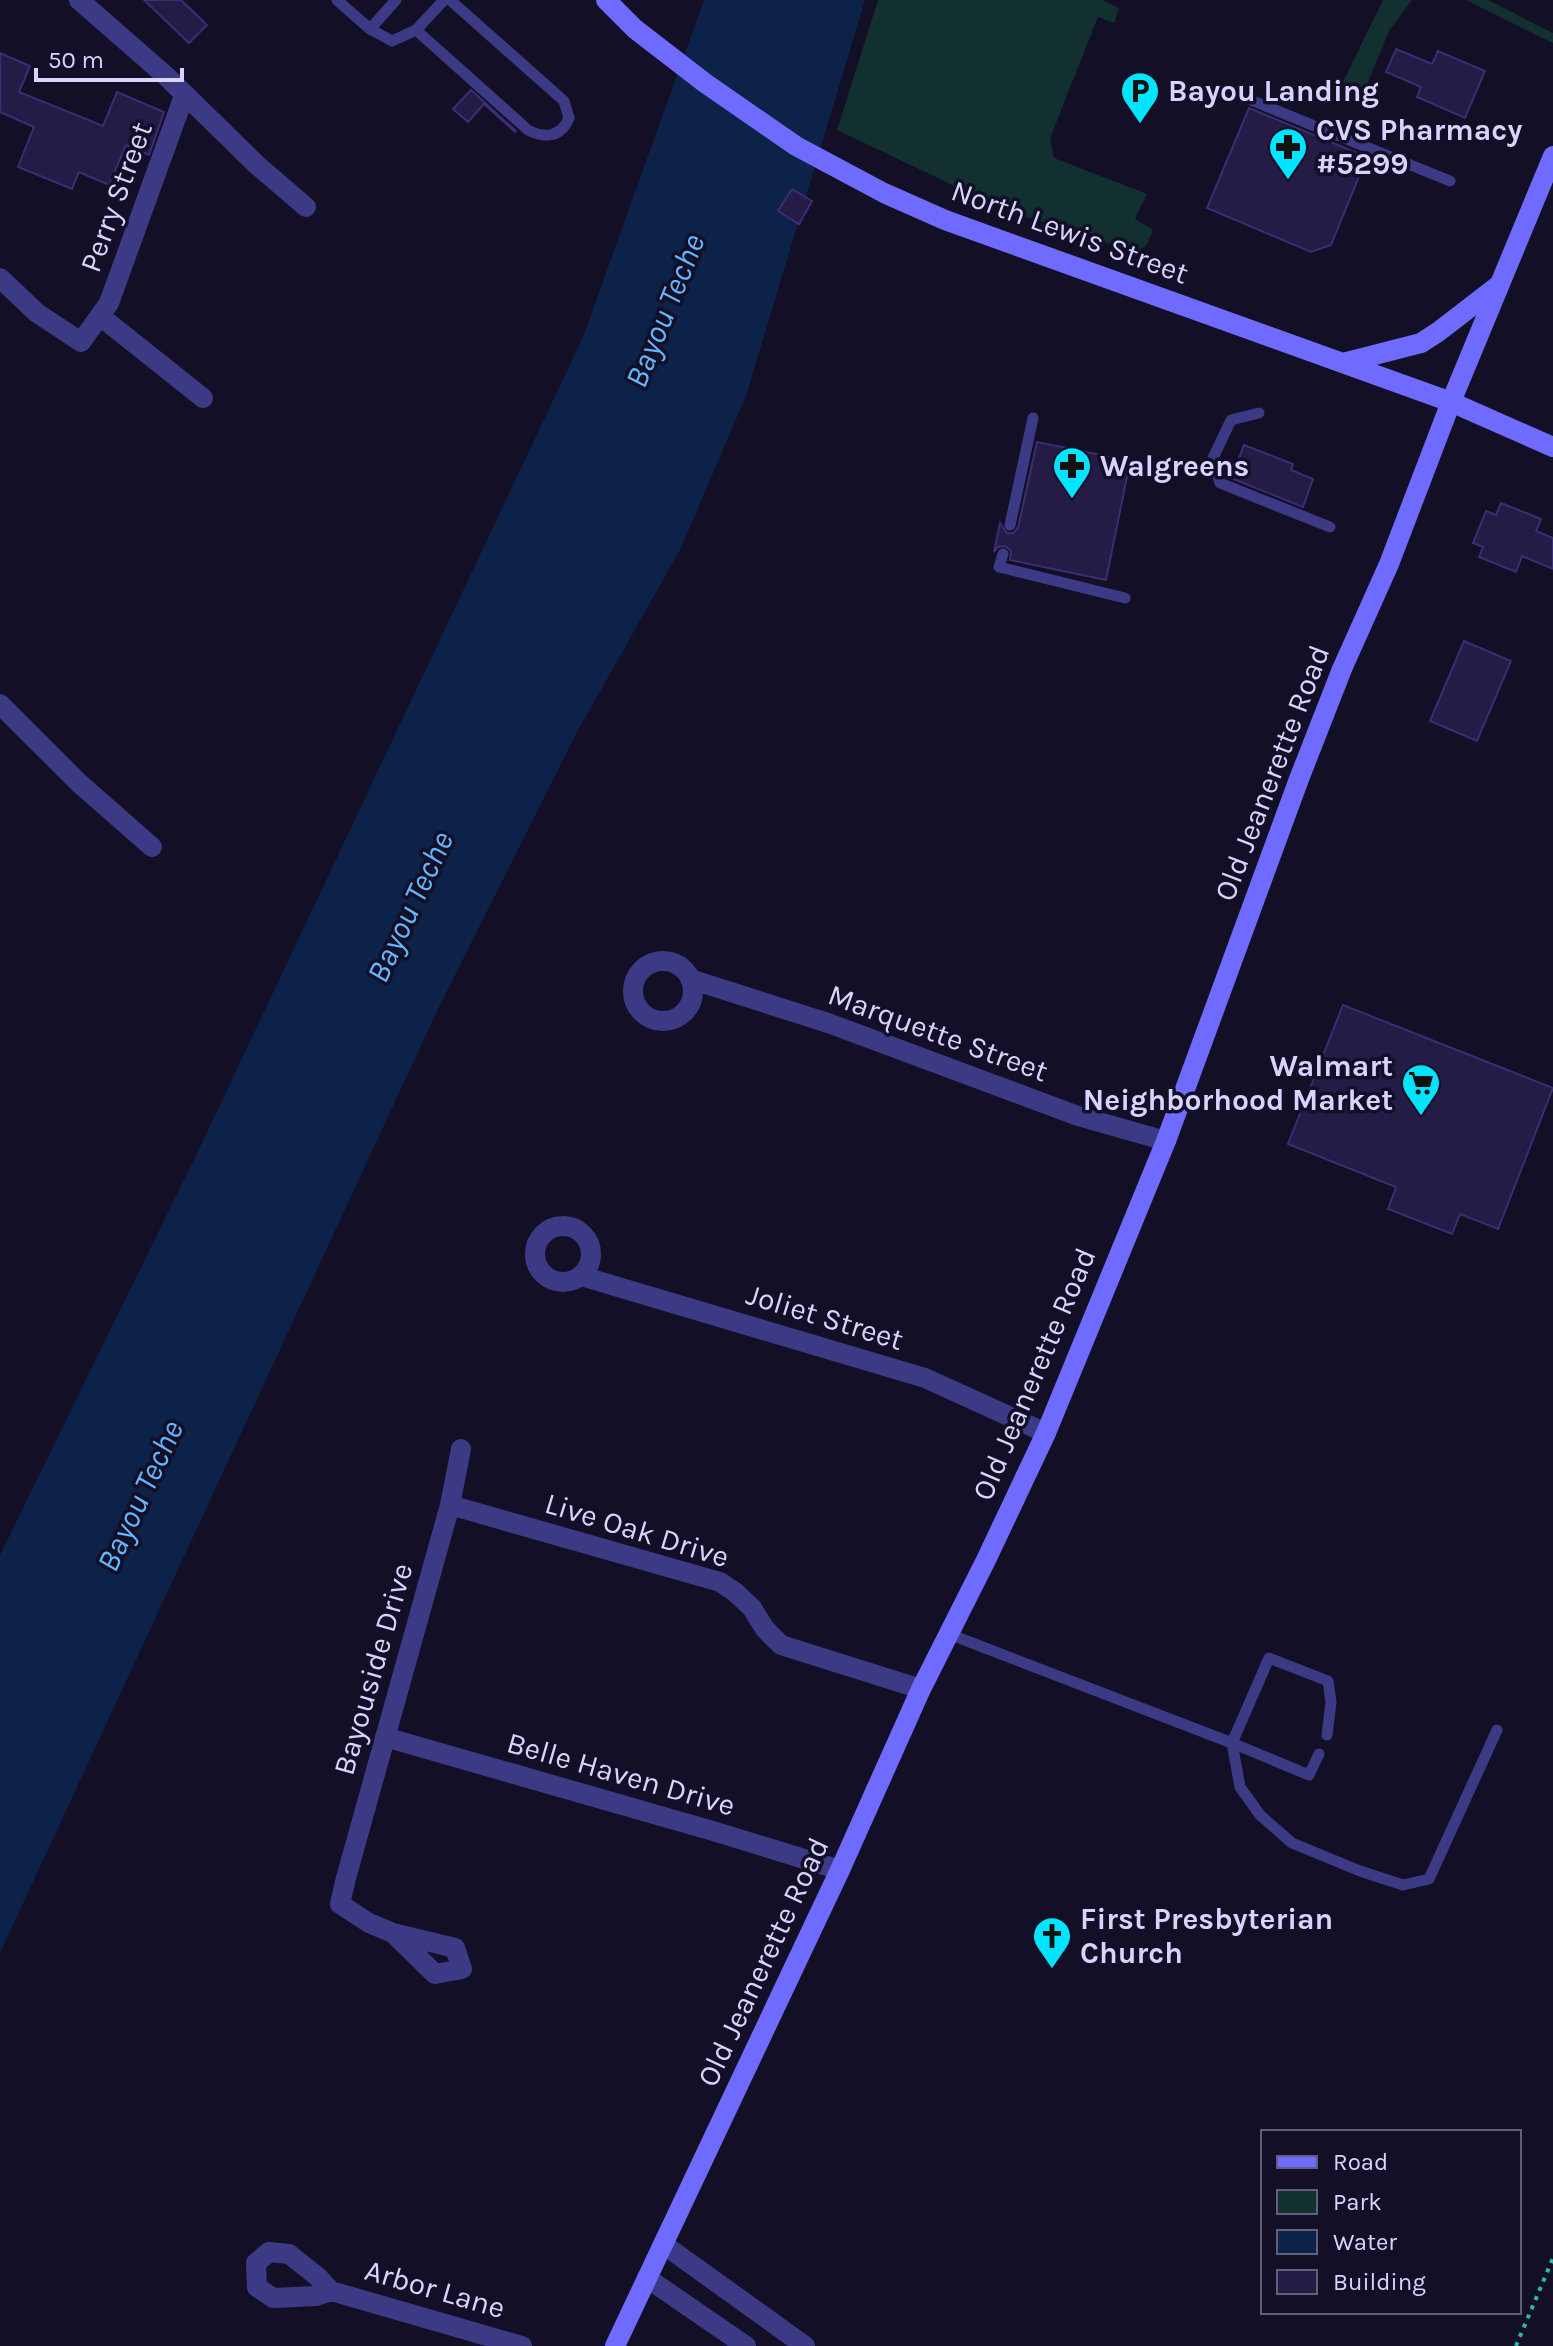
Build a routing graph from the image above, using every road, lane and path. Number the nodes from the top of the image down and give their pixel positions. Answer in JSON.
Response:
{"nodes":[{"id":1,"x":79,"y":0,"type":"edge"},
{"id":2,"x":337,"y":0,"type":"edge"},
{"id":3,"x":396,"y":0,"type":"edge"},
{"id":4,"x":447,"y":0,"type":"edge"},
{"id":5,"x":606,"y":0,"type":"edge"},
{"id":6,"x":370,"y":29,"type":"junction"},
{"id":7,"x":416,"y":30,"type":"junction"},
{"id":8,"x":1231,"y":92,"type":"dead end"},
{"id":9,"x":184,"y":96,"type":"junction"},
{"id":10,"x":1553,"y":156,"type":"edge"},
{"id":11,"x":1450,"y":181,"type":"dead end"},
{"id":12,"x":306,"y":207,"type":"dead end"},
{"id":13,"x":0,"y":278,"type":"edge"},
{"id":14,"x":1499,"y":285,"type":"junction"},
{"id":15,"x":100,"y":316,"type":"junction"},
{"id":16,"x":1343,"y":363,"type":"junction"},
{"id":17,"x":203,"y":398,"type":"dead end"},
{"id":18,"x":1451,"y":402,"type":"junction"},
{"id":19,"x":1259,"y":413,"type":"dead end"},
{"id":20,"x":1033,"y":418,"type":"dead end"},
{"id":21,"x":1553,"y":447,"type":"edge"},
{"id":22,"x":1010,"y":525,"type":"dead end"},
{"id":23,"x":1330,"y":527,"type":"dead end"},
{"id":24,"x":1003,"y":554,"type":"dead end"},
{"id":25,"x":1125,"y":598,"type":"dead end"},
{"id":26,"x":0,"y":704,"type":"edge"},
{"id":27,"x":152,"y":847,"type":"dead end"},
{"id":28,"x":690,"y":979,"type":"dead end"},
{"id":29,"x":1166,"y":1141,"type":"junction"},
{"id":30,"x":581,"y":1276,"type":"dead end"},
{"id":31,"x":1046,"y":1433,"type":"junction"},
{"id":32,"x":461,"y":1449,"type":"dead end"},
{"id":33,"x":450,"y":1505,"type":"junction"},
{"id":34,"x":949,"y":1634,"type":"junction"},
{"id":35,"x":921,"y":1689,"type":"junction"},
{"id":36,"x":1497,"y":1730,"type":"dead end"},
{"id":37,"x":1327,"y":1735,"type":"dead end"},
{"id":38,"x":385,"y":1737,"type":"junction"},
{"id":39,"x":1232,"y":1743,"type":"junction"},
{"id":40,"x":1319,"y":1754,"type":"dead end"},
{"id":41,"x":840,"y":1870,"type":"junction"},
{"id":42,"x":393,"y":1933,"type":"dead end"},
{"id":43,"x":663,"y":2244,"type":"junction"},
{"id":44,"x":1553,"y":2258,"type":"edge"},
{"id":45,"x":647,"y":2278,"type":"junction"},
{"id":46,"x":331,"y":2291,"type":"dead end"},
{"id":47,"x":522,"y":2346,"type":"edge"},
{"id":48,"x":615,"y":2346,"type":"edge"},
{"id":49,"x":746,"y":2346,"type":"edge"},
{"id":50,"x":805,"y":2346,"type":"edge"},
{"id":51,"x":1516,"y":2346,"type":"edge"}],
"edges":[{"from":1,"to":9,"type":"street"},
{"from":2,"to":6,"type":"lane"},
{"from":3,"to":6,"type":"lane"},
{"from":4,"to":7,"type":"lane"},
{"from":4,"to":7,"type":"lane"},
{"from":5,"to":16,"type":"main road","name":"North Lewis Street"},
{"from":6,"to":7,"type":"lane"},
{"from":8,"to":11,"type":"lane"},
{"from":9,"to":12,"type":"street"},
{"from":9,"to":15,"type":"street","name":"Perry Street"},
{"from":10,"to":14,"type":"main road","name":"Old Jeanerette Road"},
{"from":13,"to":15,"type":"street","name":"Perry Street"},
{"from":14,"to":16,"type":"main road"},
{"from":14,"to":18,"type":"main road","name":"Old Jeanerette Road"},
{"from":15,"to":17,"type":"street","name":"Perry Street"},
{"from":16,"to":18,"type":"main road","name":"North Lewis Street"},
{"from":18,"to":21,"type":"main road","name":"North Lewis Street"},
{"from":18,"to":29,"type":"main road","name":"Old Jeanerette Road"},
{"from":19,"to":23,"type":"lane"},
{"from":20,"to":22,"type":"lane"},
{"from":24,"to":25,"type":"lane"},
{"from":26,"to":27,"type":"street"},
{"from":28,"to":29,"type":"street","name":"Marquette Street"},
{"from":29,"to":31,"type":"main road","name":"Old Jeanerette Road"},
{"from":30,"to":31,"type":"street","name":"Joliet Street"},
{"from":31,"to":34,"type":"main road","name":"Old Jeanerette Road"},
{"from":32,"to":33,"type":"street","name":"Bayouside Drive"},
{"from":33,"to":35,"type":"street","name":"Live Oak Drive"},
{"from":33,"to":38,"type":"street","name":"Bayouside Drive"},
{"from":34,"to":35,"type":"main road","name":"Old Jeanerette Road"},
{"from":34,"to":39,"type":"lane"},
{"from":35,"to":41,"type":"main road","name":"Old Jeanerette Road"},
{"from":36,"to":39,"type":"lane"},
{"from":37,"to":39,"type":"lane"},
{"from":38,"to":41,"type":"street","name":"Belle Haven Drive"},
{"from":38,"to":42,"type":"street","name":"Bayouside Drive"},
{"from":39,"to":40,"type":"lane"},
{"from":41,"to":43,"type":"main road","name":"Old Jeanerette Road"},
{"from":43,"to":45,"type":"main road","name":"Old Jeanerette Road"},
{"from":43,"to":50,"type":"street"},
{"from":44,"to":51,"type":"path"},
{"from":45,"to":48,"type":"main road","name":"Old Jeanerette Road"},
{"from":45,"to":49,"type":"street"},
{"from":46,"to":47,"type":"street","name":"Arbor Lane"}]}
